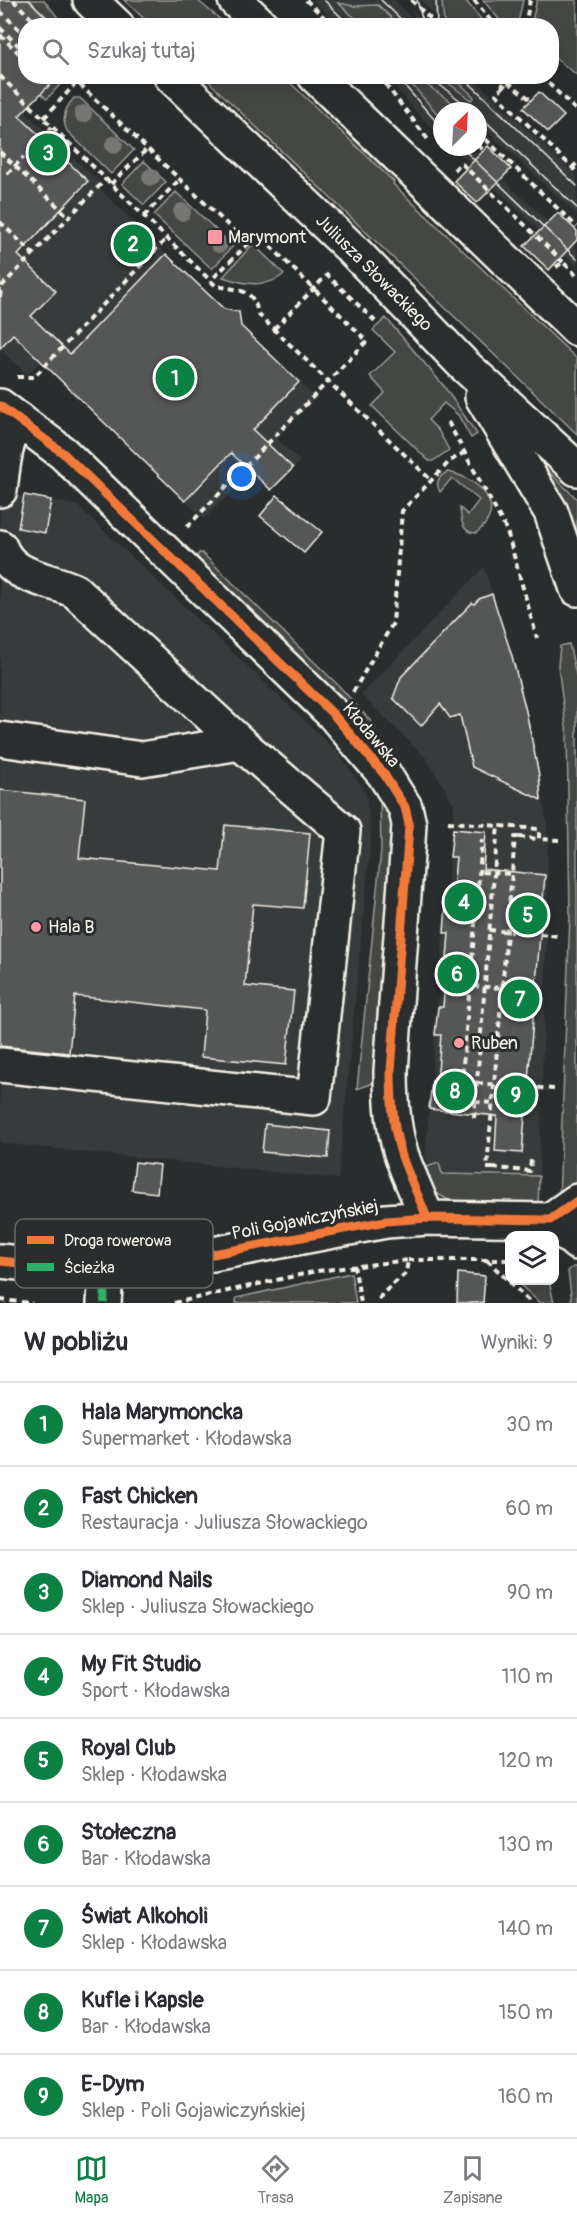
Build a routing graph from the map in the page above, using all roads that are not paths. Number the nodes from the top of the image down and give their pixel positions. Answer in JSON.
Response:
{"nodes":[{"id":1,"x":90,"y":0,"type":"edge"},
{"id":2,"x":235,"y":0,"type":"edge"},
{"id":3,"x":109,"y":18,"type":"edge"},
{"id":4,"x":254,"y":18,"type":"edge"},
{"id":5,"x":179,"y":84,"type":"edge"},
{"id":6,"x":323,"y":84,"type":"edge"},
{"id":7,"x":572,"y":323,"type":"edge"},
{"id":8,"x":463,"y":364,"type":"junction"},
{"id":9,"x":9,"y":412,"type":"edge"},
{"id":10,"x":577,"y":469,"type":"edge"},
{"id":11,"x":0,"y":490,"type":"edge"},
{"id":12,"x":0,"y":548,"type":"edge"},
{"id":13,"x":577,"y":589,"type":"edge"},
{"id":14,"x":0,"y":739,"type":"edge"},
{"id":15,"x":240,"y":743,"type":"junction"},
{"id":16,"x":0,"y":1065,"type":"edge"},
{"id":17,"x":577,"y":1201,"type":"edge"},
{"id":18,"x":427,"y":1218,"type":"junction"},
{"id":19,"x":550,"y":1220,"type":"junction"},
{"id":20,"x":577,"y":1243,"type":"edge"},
{"id":21,"x":213,"y":1254,"type":"edge"},
{"id":22,"x":0,"y":1261,"type":"edge"},
{"id":23,"x":15,"y":1265,"type":"edge"}],
"edges":[{"from":1,"to":3,"type":"street"},
{"from":2,"to":4,"type":"street"},
{"from":5,"to":8,"type":"street","name":"Juliusza Słowackiego"},
{"from":6,"to":7,"type":"street"},
{"from":8,"to":10,"type":"street","name":"Juliusza Słowackiego"},
{"from":8,"to":13,"type":"street"},
{"from":9,"to":11,"type":"street"},
{"from":9,"to":18,"type":"street","name":"Kłodawska"},
{"from":12,"to":15,"type":"street"},
{"from":14,"to":15,"type":"street"},
{"from":15,"to":16,"type":"street"},
{"from":17,"to":19,"type":"street"},
{"from":18,"to":19,"type":"street","name":"Poli Gojawiczyńskiej"},
{"from":18,"to":21,"type":"street","name":"Poli Gojawiczyńskiej"},
{"from":19,"to":20,"type":"street"},
{"from":22,"to":23,"type":"street","name":"Poli Gojawiczyńskiej"}]}
